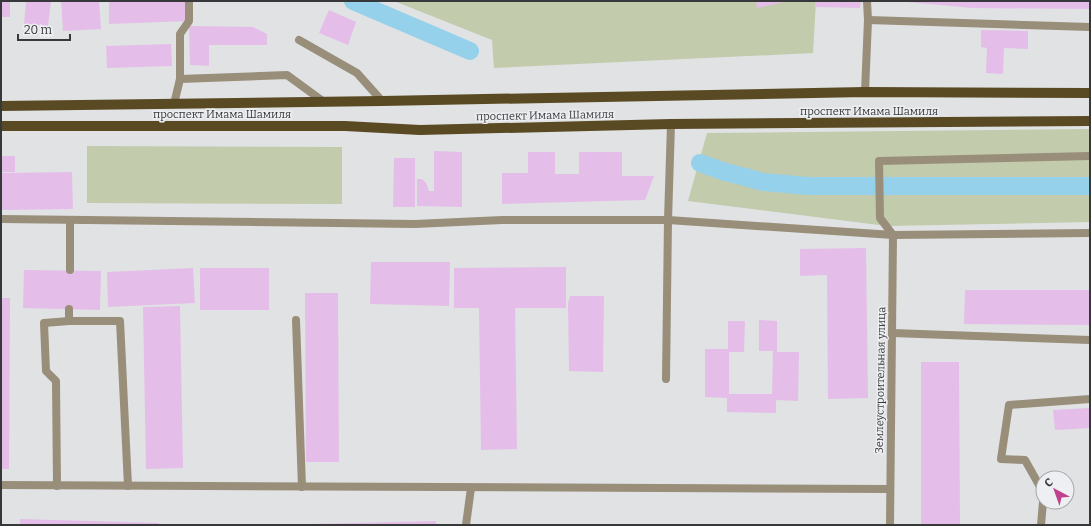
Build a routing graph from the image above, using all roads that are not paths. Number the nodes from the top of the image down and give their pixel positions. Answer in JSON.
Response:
{"nodes":[{"id":1,"x":189,"y":1,"type":"edge"},
{"id":2,"x":867,"y":1,"type":"edge"},
{"id":3,"x":868,"y":20,"type":"junction"},
{"id":4,"x":1090,"y":27,"type":"edge"},
{"id":5,"x":299,"y":40,"type":"dead end"},
{"id":6,"x":180,"y":79,"type":"junction"},
{"id":7,"x":865,"y":92,"type":"junction"},
{"id":8,"x":1090,"y":93,"type":"edge"},
{"id":9,"x":382,"y":101,"type":"junction"},
{"id":10,"x":324,"y":102,"type":"junction"},
{"id":11,"x":174,"y":104,"type":"junction"},
{"id":12,"x":1,"y":106,"type":"edge"},
{"id":13,"x":1090,"y":121,"type":"edge"},
{"id":14,"x":671,"y":124,"type":"junction"},
{"id":15,"x":1,"y":126,"type":"edge"},
{"id":16,"x":1090,"y":156,"type":"edge"},
{"id":17,"x":1,"y":219,"type":"edge"},
{"id":18,"x":70,"y":220,"type":"junction"},
{"id":19,"x":668,"y":220,"type":"junction"},
{"id":20,"x":1090,"y":233,"type":"edge"},
{"id":21,"x":893,"y":235,"type":"junction"},
{"id":22,"x":70,"y":270,"type":"dead end"},
{"id":23,"x":69,"y":309,"type":"dead end"},
{"id":24,"x":296,"y":320,"type":"dead end"},
{"id":25,"x":69,"y":321,"type":"junction"},
{"id":26,"x":892,"y":333,"type":"junction"},
{"id":27,"x":1090,"y":340,"type":"edge"},
{"id":28,"x":666,"y":379,"type":"dead end"},
{"id":29,"x":1090,"y":399,"type":"edge"},
{"id":30,"x":1035,"y":478,"type":"edge"},
{"id":31,"x":1,"y":486,"type":"edge"},
{"id":32,"x":57,"y":486,"type":"junction"},
{"id":33,"x":128,"y":486,"type":"junction"},
{"id":34,"x":302,"y":487,"type":"junction"},
{"id":35,"x":471,"y":488,"type":"junction"},
{"id":36,"x":890,"y":489,"type":"junction"},
{"id":37,"x":1042,"y":510,"type":"edge"},
{"id":38,"x":466,"y":525,"type":"edge"},
{"id":39,"x":890,"y":525,"type":"edge"},
{"id":40,"x":1041,"y":525,"type":"edge"}],
"edges":[{"from":1,"to":6,"type":"street"},
{"from":2,"to":3,"type":"street"},
{"from":3,"to":4,"type":"street"},
{"from":3,"to":7,"type":"street"},
{"from":5,"to":9,"type":"street"},
{"from":6,"to":10,"type":"street"},
{"from":6,"to":11,"type":"street"},
{"from":7,"to":8,"type":"main road","name":"проспект Имама Шамиля"},
{"from":7,"to":9,"type":"main road","name":"проспект Имама Шамиля"},
{"from":9,"to":10,"type":"main road","name":"проспект Имама Шамиля"},
{"from":10,"to":11,"type":"main road","name":"проспект Имама Шамиля"},
{"from":11,"to":12,"type":"main road","name":"проспект Имама Шамиля"},
{"from":13,"to":14,"type":"main road","name":"проспект Имама Шамиля"},
{"from":14,"to":15,"type":"main road","name":"проспект Имама Шамиля"},
{"from":14,"to":19,"type":"street"},
{"from":16,"to":21,"type":"street"},
{"from":17,"to":18,"type":"street"},
{"from":18,"to":19,"type":"street"},
{"from":18,"to":22,"type":"street"},
{"from":19,"to":21,"type":"street"},
{"from":19,"to":28,"type":"street"},
{"from":20,"to":21,"type":"street"},
{"from":21,"to":26,"type":"street","name":"Землеустроительная улица"},
{"from":23,"to":25,"type":"street"},
{"from":24,"to":34,"type":"street"},
{"from":25,"to":32,"type":"street"},
{"from":25,"to":33,"type":"street"},
{"from":26,"to":27,"type":"street"},
{"from":26,"to":36,"type":"street","name":"Землеустроительная улица"},
{"from":29,"to":30,"type":"street"},
{"from":31,"to":32,"type":"street"},
{"from":32,"to":33,"type":"street"},
{"from":33,"to":34,"type":"street"},
{"from":34,"to":35,"type":"street"},
{"from":35,"to":36,"type":"street"},
{"from":35,"to":38,"type":"street"},
{"from":36,"to":39,"type":"street","name":"Землеустроительная улица"},
{"from":37,"to":40,"type":"street"}]}
